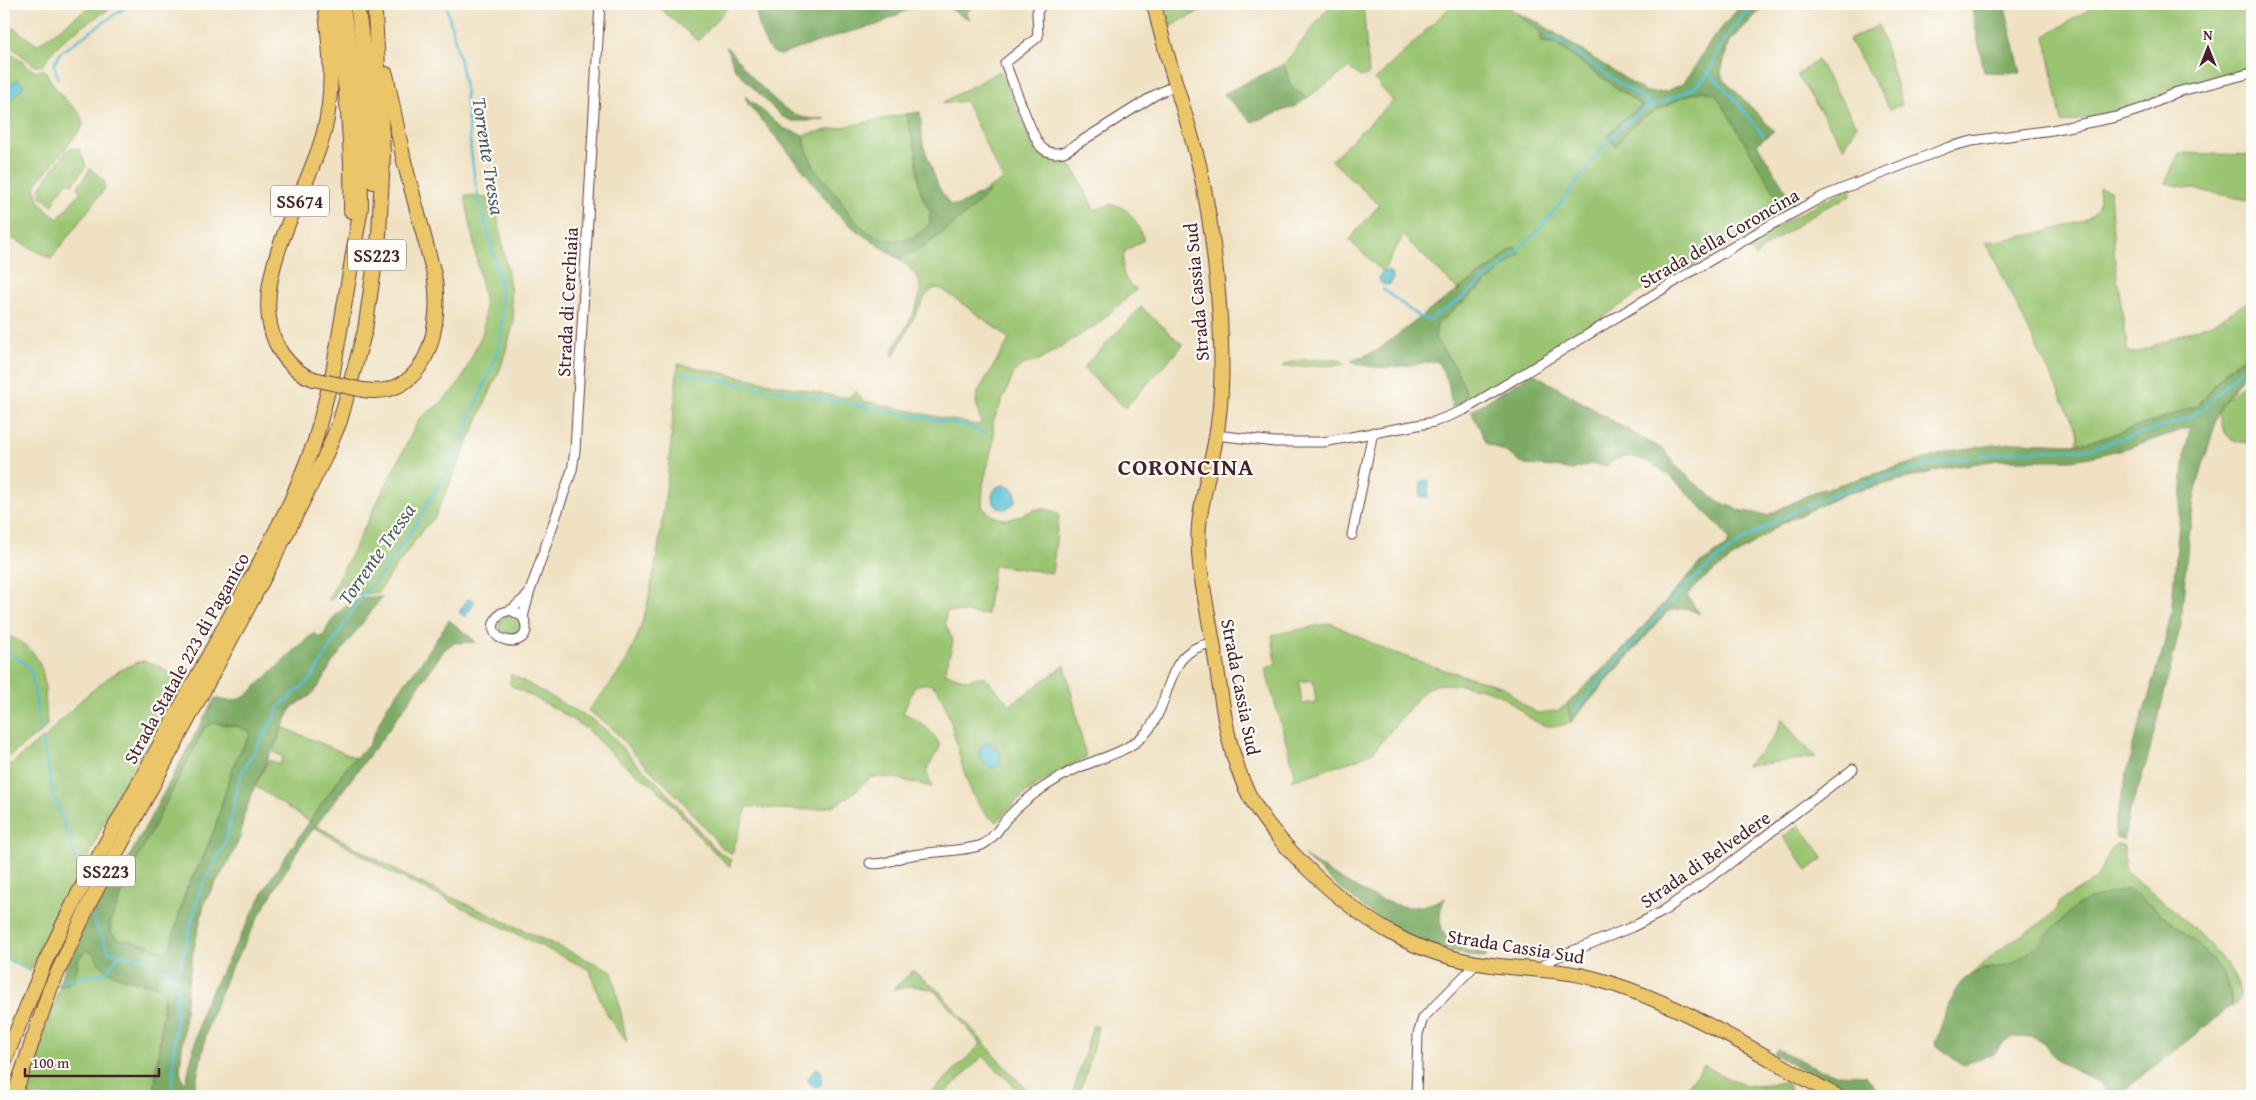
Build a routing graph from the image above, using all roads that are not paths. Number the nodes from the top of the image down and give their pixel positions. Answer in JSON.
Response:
{"nodes":[{"id":1,"x":325,"y":4,"type":"edge"},
{"id":2,"x":333,"y":4,"type":"edge"},
{"id":3,"x":342,"y":4,"type":"edge"},
{"id":4,"x":357,"y":4,"type":"edge"},
{"id":5,"x":596,"y":4,"type":"edge"},
{"id":6,"x":601,"y":4,"type":"edge"},
{"id":7,"x":1042,"y":4,"type":"edge"},
{"id":8,"x":1154,"y":4,"type":"edge"},
{"id":9,"x":374,"y":10,"type":"edge"},
{"id":10,"x":2252,"y":73,"type":"edge"},
{"id":11,"x":1175,"y":85,"type":"junction"},
{"id":12,"x":352,"y":255,"type":"junction"},
{"id":13,"x":1373,"y":432,"type":"junction"},
{"id":14,"x":1216,"y":435,"type":"junction"},
{"id":15,"x":311,"y":485,"type":"junction"},
{"id":16,"x":1352,"y":535,"type":"dead end"},
{"id":17,"x":529,"y":594,"type":"junction"},
{"id":18,"x":511,"y":610,"type":"junction"},
{"id":19,"x":523,"y":617,"type":"junction"},
{"id":20,"x":1213,"y":644,"type":"junction"},
{"id":21,"x":1853,"y":769,"type":"dead end"},
{"id":22,"x":870,"y":863,"type":"dead end"},
{"id":23,"x":1478,"y":963,"type":"junction"},
{"id":24,"x":1538,"y":969,"type":"junction"},
{"id":25,"x":4,"y":1062,"type":"edge"},
{"id":26,"x":14,"y":1096,"type":"edge"},
{"id":27,"x":1416,"y":1096,"type":"edge"},
{"id":28,"x":1837,"y":1096,"type":"edge"}],
"edges":[{"from":1,"to":9,"type":"main road","number":"SS674","bridge":true},
{"from":2,"to":12,"type":"main road","number":"SS674"},
{"from":3,"to":12,"type":"main road","number":"SS223"},
{"from":4,"to":15,"type":"main road"},
{"from":5,"to":6,"type":"street","name":"Strada di Cerchiaia"},
{"from":6,"to":17,"type":"street","name":"Strada di Cerchiaia"},
{"from":7,"to":11,"type":"street"},
{"from":8,"to":11,"type":"main road","name":"Strada Cassia Sud"},
{"from":9,"to":15,"type":"main road","number":"SS223"},
{"from":10,"to":13,"type":"street","name":"Strada della Coroncina"},
{"from":11,"to":14,"type":"main road","name":"Strada Cassia Sud"},
{"from":12,"to":25,"type":"main road","name":"Strada Statale 223 di Paganico","number":"SS223"},
{"from":13,"to":14,"type":"street","name":"Strada della Coroncina"},
{"from":13,"to":16,"type":"street"},
{"from":14,"to":20,"type":"main road","name":"Strada Cassia Sud"},
{"from":15,"to":26,"type":"main road","name":"Strada Statale 223 di Paganico","number":"SS223"},
{"from":17,"to":18,"type":"street","name":"Strada di Cerchiaia"},
{"from":17,"to":19,"type":"street","name":"Strada di Cerchiaia"},
{"from":18,"to":19,"type":"street"},
{"from":18,"to":19,"type":"street","name":"Strada di Cerchiaia"},
{"from":20,"to":22,"type":"street"},
{"from":20,"to":23,"type":"main road","name":"Strada Cassia Sud"},
{"from":21,"to":24,"type":"street","name":"Strada di Belvedere"},
{"from":23,"to":24,"type":"main road","name":"Strada Cassia Sud"},
{"from":23,"to":27,"type":"street"},
{"from":24,"to":28,"type":"main road","name":"Strada Cassia Sud"}]}
